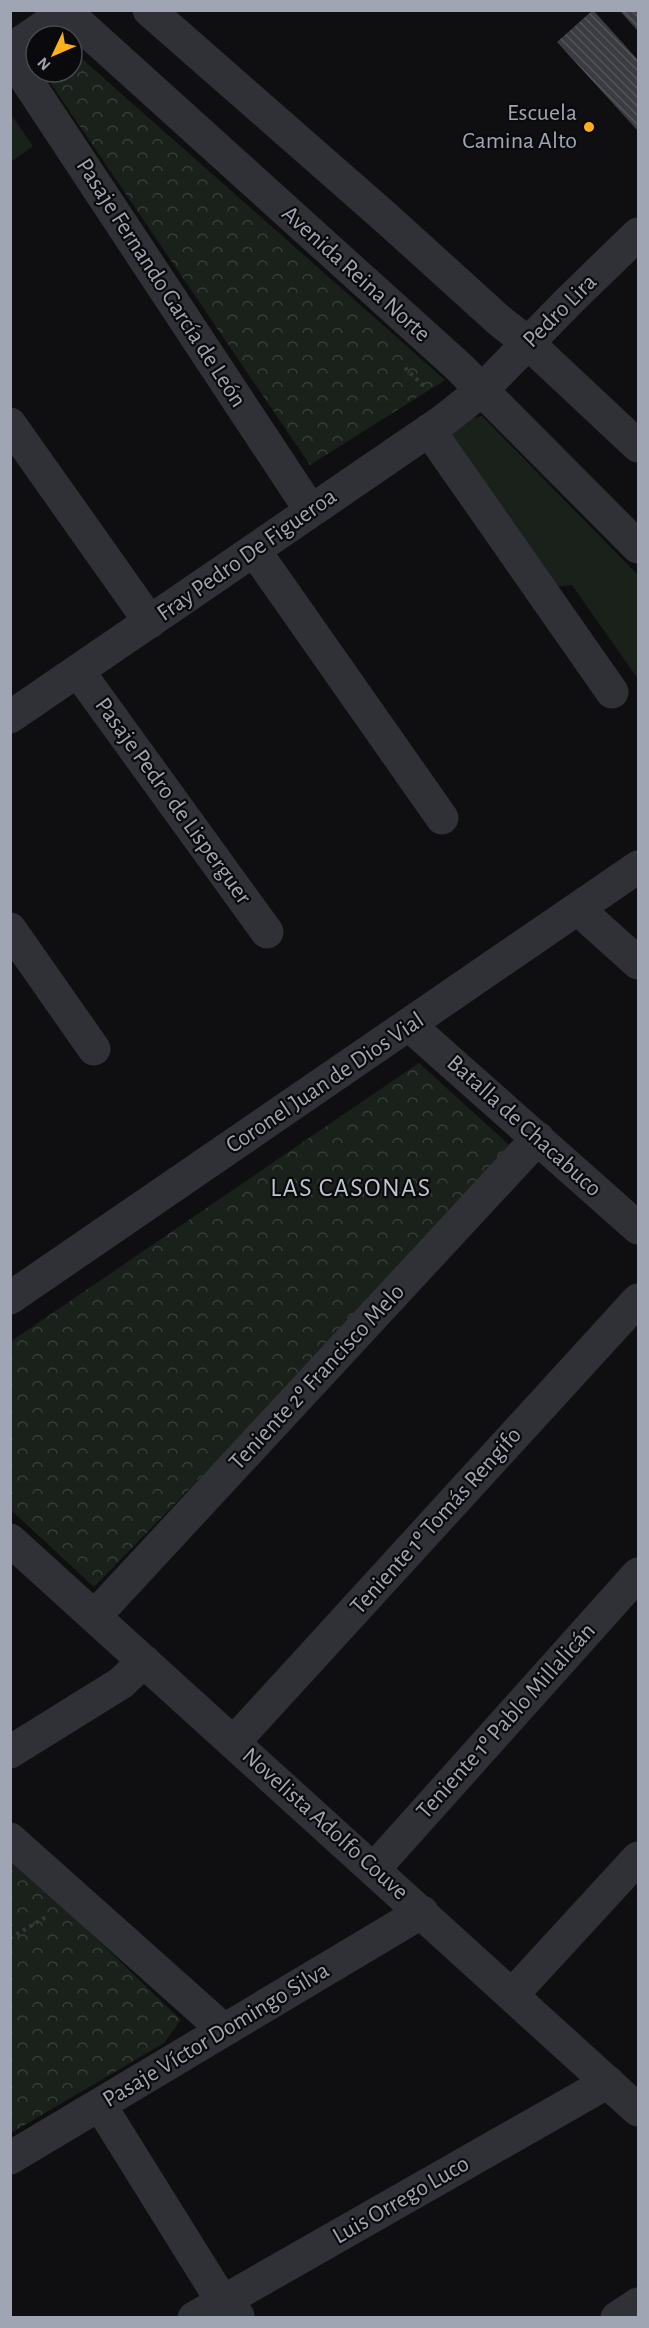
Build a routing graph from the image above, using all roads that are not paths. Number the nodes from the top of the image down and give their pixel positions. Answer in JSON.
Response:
{"nodes":[{"id":1,"x":149,"y":10,"type":"edge"},
{"id":2,"x":66,"y":11,"type":"edge"},
{"id":3,"x":10,"y":53,"type":"edge"},
{"id":4,"x":639,"y":234,"type":"edge"},
{"id":5,"x":528,"y":343,"type":"junction"},
{"id":6,"x":482,"y":390,"type":"junction"},
{"id":7,"x":10,"y":424,"type":"edge"},
{"id":8,"x":429,"y":430,"type":"junction"},
{"id":9,"x":639,"y":446,"type":"edge"},
{"id":10,"x":311,"y":511,"type":"junction"},
{"id":11,"x":639,"y":548,"type":"edge"},
{"id":12,"x":254,"y":550,"type":"junction"},
{"id":13,"x":150,"y":622,"type":"junction"},
{"id":14,"x":78,"y":671,"type":"junction"},
{"id":15,"x":612,"y":692,"type":"dead end"},
{"id":16,"x":10,"y":717,"type":"edge"},
{"id":17,"x":442,"y":818,"type":"dead end"},
{"id":18,"x":639,"y":867,"type":"edge"},
{"id":19,"x":578,"y":909,"type":"junction"},
{"id":20,"x":10,"y":929,"type":"edge"},
{"id":21,"x":267,"y":932,"type":"dead end"},
{"id":22,"x":639,"y":963,"type":"edge"},
{"id":23,"x":409,"y":1025,"type":"junction"},
{"id":24,"x":94,"y":1049,"type":"dead end"},
{"id":25,"x":538,"y":1138,"type":"junction"},
{"id":26,"x":639,"y":1228,"type":"edge"},
{"id":27,"x":10,"y":1298,"type":"edge"},
{"id":28,"x":639,"y":1300,"type":"edge"},
{"id":29,"x":10,"y":1540,"type":"edge"},
{"id":30,"x":639,"y":1574,"type":"edge"},
{"id":31,"x":95,"y":1616,"type":"junction"},
{"id":32,"x":144,"y":1660,"type":"junction"},
{"id":33,"x":234,"y":1742,"type":"junction"},
{"id":34,"x":10,"y":1752,"type":"edge"},
{"id":35,"x":10,"y":1839,"type":"edge"},
{"id":36,"x":639,"y":1857,"type":"edge"},
{"id":37,"x":374,"y":1869,"type":"junction"},
{"id":38,"x":422,"y":1912,"type":"junction"},
{"id":39,"x":512,"y":1995,"type":"junction"},
{"id":40,"x":224,"y":2030,"type":"junction"},
{"id":41,"x":608,"y":2082,"type":"junction"},
{"id":42,"x":100,"y":2105,"type":"junction"},
{"id":43,"x":639,"y":2110,"type":"edge"},
{"id":44,"x":10,"y":2158,"type":"edge"},
{"id":45,"x":639,"y":2304,"type":"edge"},
{"id":46,"x":231,"y":2309,"type":"edge"},
{"id":47,"x":194,"y":2318,"type":"edge"},
{"id":48,"x":617,"y":2318,"type":"edge"}],
"edges":[{"from":1,"to":5,"type":"street"},
{"from":2,"to":3,"type":"street"},
{"from":2,"to":6,"type":"street","name":"Avenida Reina Norte"},
{"from":3,"to":10,"type":"street","name":"Pasaje Fernando García de León"},
{"from":4,"to":5,"type":"street","name":"Pedro Lira"},
{"from":5,"to":6,"type":"street","name":"Pedro Lira"},
{"from":5,"to":9,"type":"street"},
{"from":6,"to":8,"type":"street","name":"Fray Pedro De Figueroa"},
{"from":6,"to":11,"type":"street","name":"Avenida Reina Norte"},
{"from":7,"to":13,"type":"street"},
{"from":8,"to":10,"type":"street","name":"Fray Pedro De Figueroa"},
{"from":8,"to":15,"type":"street"},
{"from":10,"to":12,"type":"street","name":"Fray Pedro De Figueroa"},
{"from":12,"to":13,"type":"street","name":"Fray Pedro De Figueroa"},
{"from":12,"to":17,"type":"street"},
{"from":13,"to":14,"type":"street","name":"Fray Pedro De Figueroa"},
{"from":14,"to":16,"type":"street","name":"Fray Pedro De Figueroa"},
{"from":14,"to":21,"type":"street","name":"Pasaje Pedro de Lisperguer"},
{"from":18,"to":19,"type":"street","name":"Coronel Juan de Dios Vial"},
{"from":19,"to":22,"type":"street"},
{"from":19,"to":23,"type":"street","name":"Coronel Juan de Dios Vial"},
{"from":20,"to":24,"type":"street"},
{"from":23,"to":25,"type":"street","name":"Batalla de Chacabuco"},
{"from":23,"to":27,"type":"street","name":"Coronel Juan de Dios Vial"},
{"from":25,"to":26,"type":"street","name":"Batalla de Chacabuco"},
{"from":25,"to":31,"type":"street","name":"Teniente 2º Francisco Melo"},
{"from":28,"to":33,"type":"street","name":"Teniente 1º Tomás Rengifo"},
{"from":29,"to":31,"type":"street","name":"Novelista Adolfo Couve"},
{"from":30,"to":37,"type":"street","name":"Teniente 1º Pablo Millalicán"},
{"from":31,"to":32,"type":"street","name":"Novelista Adolfo Couve"},
{"from":32,"to":33,"type":"street","name":"Novelista Adolfo Couve"},
{"from":32,"to":34,"type":"street"},
{"from":33,"to":37,"type":"street","name":"Novelista Adolfo Couve"},
{"from":35,"to":40,"type":"street"},
{"from":36,"to":39,"type":"street"},
{"from":37,"to":38,"type":"street","name":"Novelista Adolfo Couve"},
{"from":38,"to":39,"type":"street","name":"Novelista Adolfo Couve"},
{"from":38,"to":40,"type":"street","name":"Pasaje Víctor Domingo Silva"},
{"from":39,"to":41,"type":"street","name":"Novelista Adolfo Couve"},
{"from":40,"to":42,"type":"street","name":"Pasaje Víctor Domingo Silva"},
{"from":41,"to":43,"type":"street","name":"Novelista Adolfo Couve"},
{"from":41,"to":46,"type":"street","name":"Luis Orrego Luco"},
{"from":42,"to":44,"type":"street","name":"Pasaje Víctor Domingo Silva"},
{"from":42,"to":46,"type":"street"},
{"from":45,"to":48,"type":"street"},
{"from":46,"to":47,"type":"street","name":"Luis Orrego Luco"}]}
